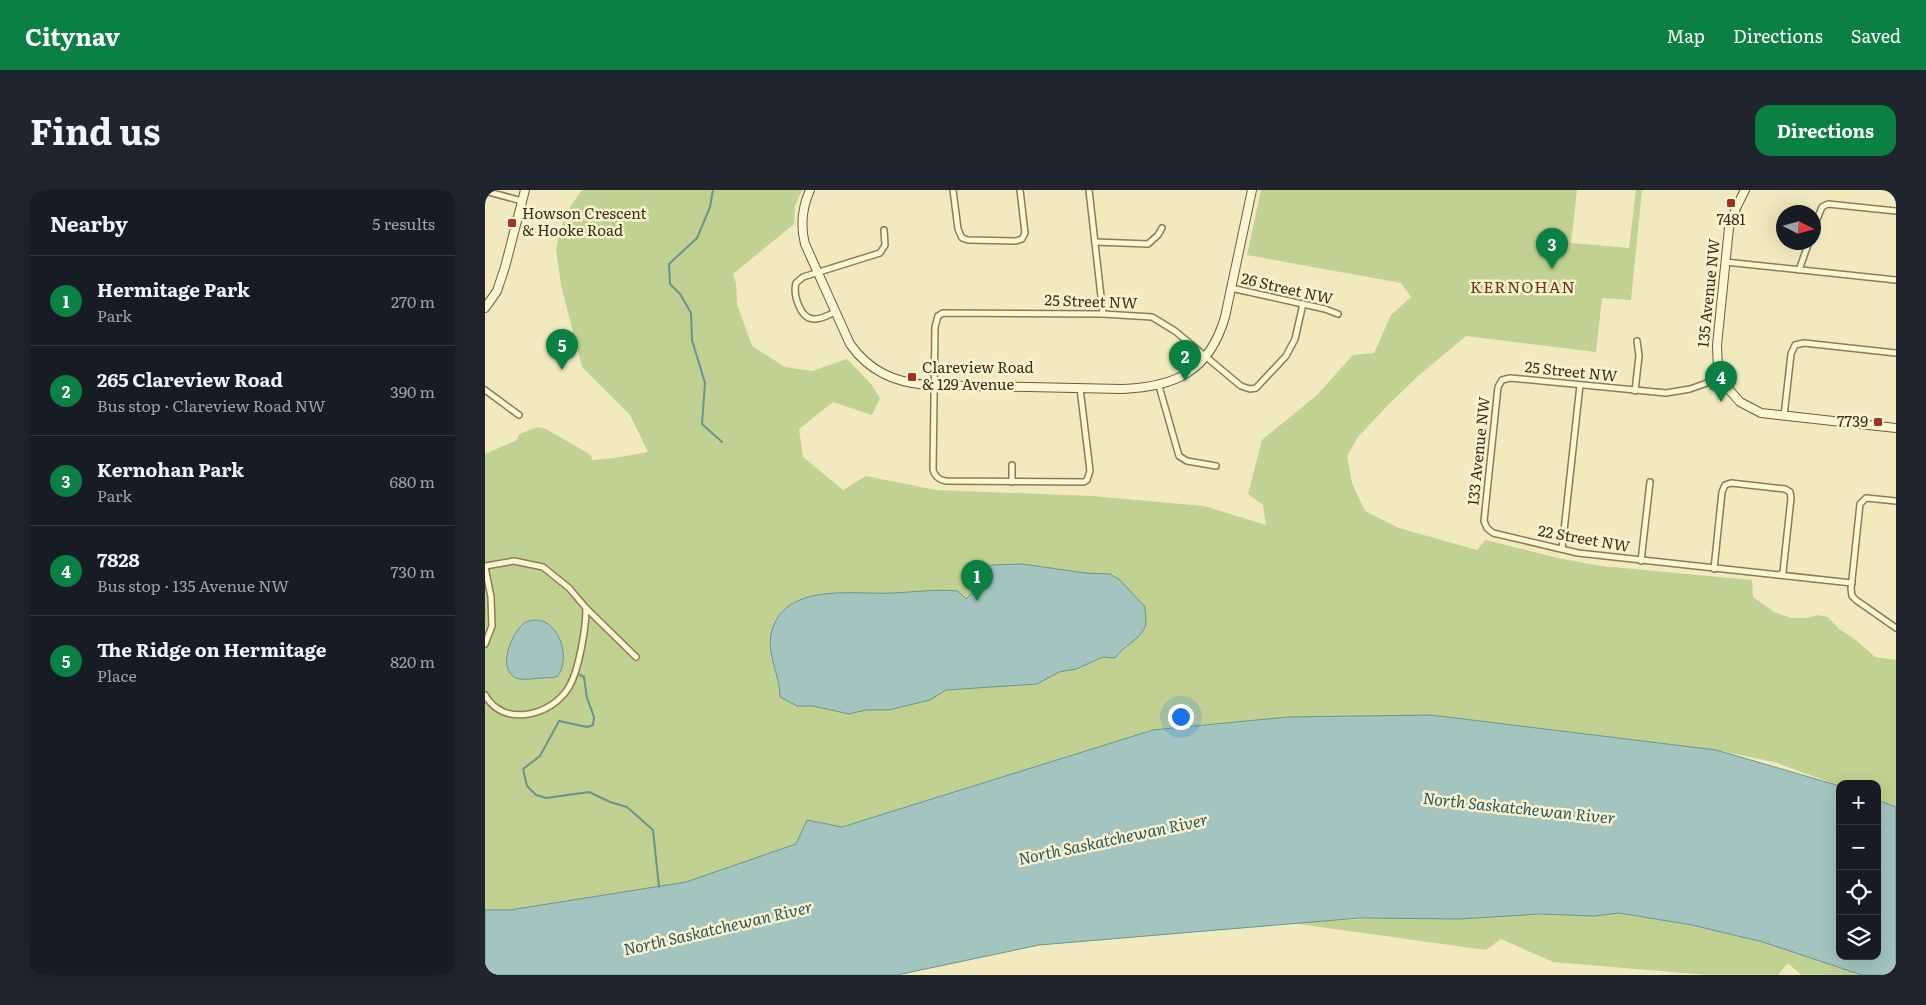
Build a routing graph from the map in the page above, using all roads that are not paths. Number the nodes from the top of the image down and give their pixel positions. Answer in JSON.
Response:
{"nodes":[{"id":1,"x":525,"y":190,"type":"edge"},
{"id":2,"x":809,"y":190,"type":"edge"},
{"id":3,"x":953,"y":190,"type":"edge"},
{"id":4,"x":1021,"y":190,"type":"edge"},
{"id":5,"x":1089,"y":190,"type":"edge"},
{"id":6,"x":1252,"y":190,"type":"edge"},
{"id":7,"x":1745,"y":190,"type":"edge"},
{"id":8,"x":485,"y":191,"type":"edge"},
{"id":9,"x":523,"y":201,"type":"junction"},
{"id":10,"x":1821,"y":210,"type":"edge"},
{"id":11,"x":1896,"y":211,"type":"edge"},
{"id":12,"x":1163,"y":228,"type":"dead end"},
{"id":13,"x":884,"y":230,"type":"dead end"},
{"id":14,"x":1095,"y":242,"type":"junction"},
{"id":15,"x":1806,"y":250,"type":"edge"},
{"id":16,"x":1725,"y":262,"type":"junction"},
{"id":17,"x":1799,"y":270,"type":"junction"},
{"id":18,"x":817,"y":273,"type":"junction"},
{"id":19,"x":1896,"y":280,"type":"edge"},
{"id":20,"x":1231,"y":288,"type":"junction"},
{"id":21,"x":1303,"y":304,"type":"junction"},
{"id":22,"x":485,"y":308,"type":"edge"},
{"id":23,"x":835,"y":312,"type":"junction"},
{"id":24,"x":1103,"y":314,"type":"junction"},
{"id":25,"x":1338,"y":314,"type":"dead end"},
{"id":26,"x":1637,"y":340,"type":"dead end"},
{"id":27,"x":1896,"y":353,"type":"edge"},
{"id":28,"x":1205,"y":356,"type":"junction"},
{"id":29,"x":1721,"y":378,"type":"junction"},
{"id":30,"x":1504,"y":379,"type":"joint"},
{"id":31,"x":934,"y":385,"type":"junction"},
{"id":32,"x":1580,"y":385,"type":"junction"},
{"id":33,"x":1159,"y":386,"type":"junction"},
{"id":34,"x":1081,"y":388,"type":"junction"},
{"id":35,"x":485,"y":390,"type":"edge"},
{"id":36,"x":1635,"y":391,"type":"junction"},
{"id":37,"x":519,"y":415,"type":"dead end"},
{"id":38,"x":1784,"y":416,"type":"junction"},
{"id":39,"x":1896,"y":428,"type":"edge"},
{"id":40,"x":1012,"y":465,"type":"dead end"},
{"id":41,"x":1216,"y":466,"type":"dead end"},
{"id":42,"x":1012,"y":482,"type":"junction"},
{"id":43,"x":1650,"y":482,"type":"dead end"},
{"id":44,"x":1896,"y":501,"type":"edge"},
{"id":45,"x":1487,"y":528,"type":"joint"},
{"id":46,"x":1562,"y":550,"type":"junction"},
{"id":47,"x":1641,"y":561,"type":"junction"},
{"id":48,"x":485,"y":567,"type":"edge"},
{"id":49,"x":1714,"y":569,"type":"junction"},
{"id":50,"x":1780,"y":575,"type":"junction"},
{"id":51,"x":1851,"y":583,"type":"junction"},
{"id":52,"x":586,"y":608,"type":"junction"},
{"id":53,"x":1896,"y":628,"type":"edge"},
{"id":54,"x":485,"y":644,"type":"edge"},
{"id":55,"x":636,"y":657,"type":"dead end"},
{"id":56,"x":485,"y":695,"type":"edge"}],
"edges":[{"from":1,"to":9,"type":"street"},
{"from":2,"to":18,"type":"street"},
{"from":3,"to":4,"type":"street"},
{"from":5,"to":14,"type":"street"},
{"from":6,"to":20,"type":"street"},
{"from":7,"to":16,"type":"street","name":"135 Avenue NW"},
{"from":8,"to":9,"type":"street"},
{"from":9,"to":22,"type":"street"},
{"from":10,"to":11,"type":"street"},
{"from":12,"to":14,"type":"street"},
{"from":13,"to":18,"type":"street"},
{"from":14,"to":24,"type":"street"},
{"from":15,"to":17,"type":"street"},
{"from":16,"to":17,"type":"street"},
{"from":16,"to":29,"type":"street","name":"135 Avenue NW"},
{"from":17,"to":19,"type":"street"},
{"from":18,"to":23,"type":"street"},
{"from":18,"to":23,"type":"street"},
{"from":20,"to":21,"type":"street","name":"26 Street NW"},
{"from":20,"to":28,"type":"street"},
{"from":21,"to":25,"type":"street","name":"26 Street NW"},
{"from":21,"to":28,"type":"street","name":"25 Street NW"},
{"from":23,"to":31,"type":"street"},
{"from":24,"to":28,"type":"street","name":"25 Street NW"},
{"from":24,"to":31,"type":"street","name":"25 Street NW"},
{"from":26,"to":36,"type":"street","name":"25 Street NW"},
{"from":27,"to":38,"type":"street"},
{"from":28,"to":33,"type":"street"},
{"from":29,"to":36,"type":"street","name":"25 Street NW"},
{"from":29,"to":38,"type":"street","name":"135 Avenue NW"},
{"from":30,"to":32,"type":"street","name":"25 Street NW"},
{"from":30,"to":45,"type":"street","name":"133 Avenue NW"},
{"from":31,"to":34,"type":"street"},
{"from":31,"to":42,"type":"street"},
{"from":32,"to":36,"type":"street","name":"25 Street NW"},
{"from":32,"to":46,"type":"street"},
{"from":33,"to":34,"type":"street"},
{"from":33,"to":41,"type":"street"},
{"from":34,"to":42,"type":"street"},
{"from":35,"to":37,"type":"street"},
{"from":38,"to":39,"type":"street","name":"135 Avenue NW"},
{"from":40,"to":42,"type":"street"},
{"from":43,"to":47,"type":"street"},
{"from":44,"to":51,"type":"street"},
{"from":45,"to":46,"type":"street","name":"22 Street NW"},
{"from":46,"to":47,"type":"street","name":"22 Street NW"},
{"from":47,"to":49,"type":"street","name":"22 Street NW"},
{"from":48,"to":52,"type":"street"},
{"from":48,"to":54,"type":"street"},
{"from":49,"to":50,"type":"street","name":"22 Street NW"},
{"from":49,"to":50,"type":"street"},
{"from":50,"to":51,"type":"street","name":"22 Street NW"},
{"from":51,"to":53,"type":"street"},
{"from":52,"to":55,"type":"street"},
{"from":52,"to":56,"type":"street"}]}
